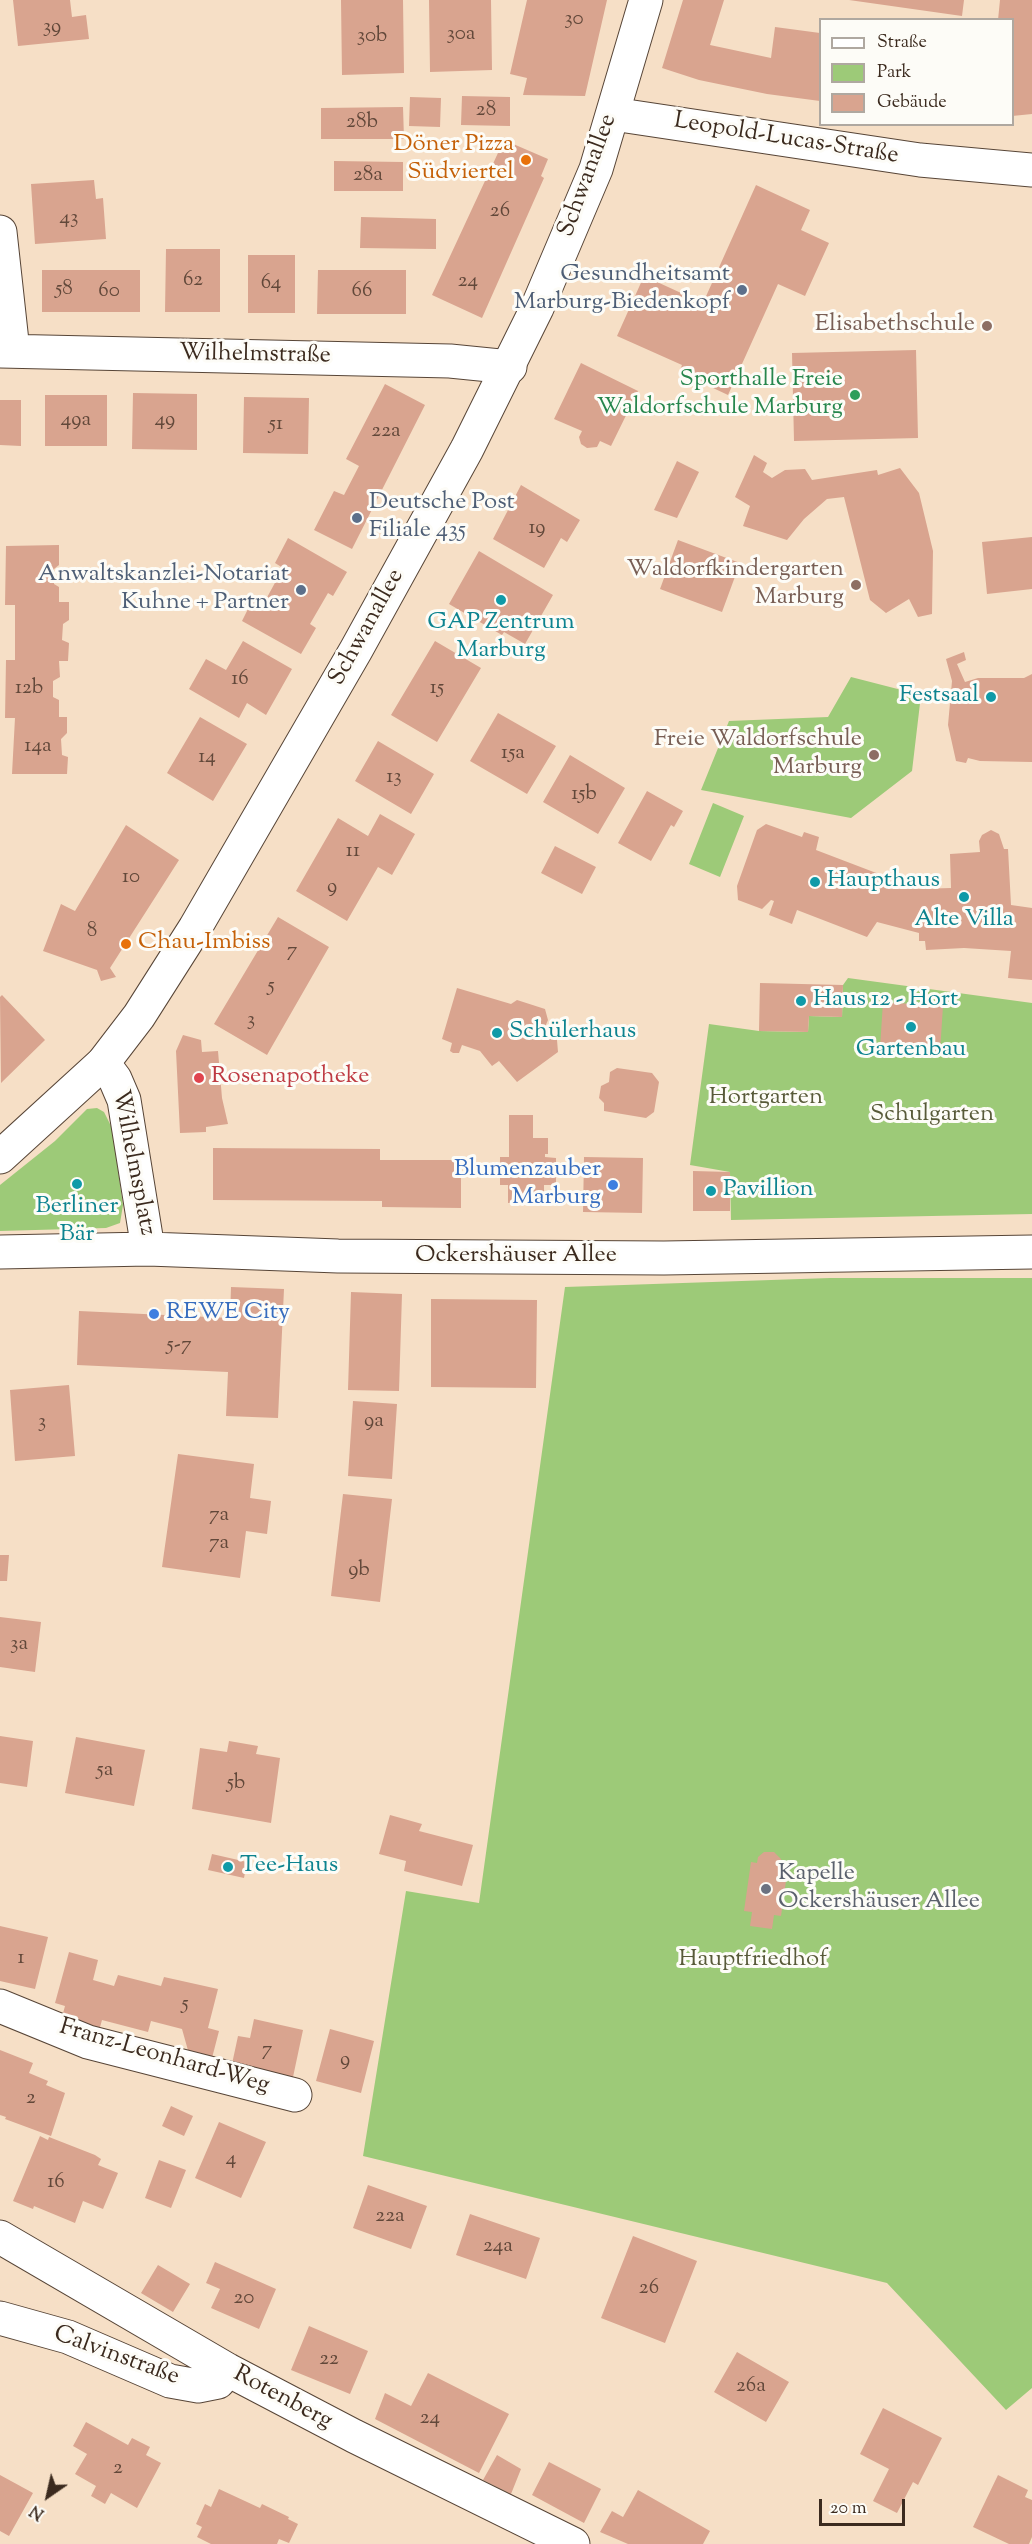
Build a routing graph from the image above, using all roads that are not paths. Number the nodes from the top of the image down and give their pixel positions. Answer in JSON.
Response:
{"nodes":[{"id":1,"x":646,"y":0,"type":"edge"},
{"id":2,"x":613,"y":114,"type":"junction"},
{"id":3,"x":1032,"y":170,"type":"edge"},
{"id":4,"x":0,"y":232,"type":"edge"},
{"id":5,"x":6,"y":351,"type":"edge"},
{"id":6,"x":510,"y":367,"type":"junction"},
{"id":7,"x":103,"y":1063,"type":"junction"},
{"id":8,"x":37,"y":1123,"type":"junction"},
{"id":9,"x":0,"y":1140,"type":"edge"},
{"id":10,"x":0,"y":1157,"type":"edge"},
{"id":11,"x":148,"y":1249,"type":"junction"},
{"id":12,"x":0,"y":1252,"type":"edge"},
{"id":13,"x":1032,"y":1252,"type":"edge"},
{"id":14,"x":0,"y":2006,"type":"edge"},
{"id":15,"x":295,"y":2095,"type":"dead end"},
{"id":16,"x":0,"y":2237,"type":"edge"},
{"id":17,"x":0,"y":2318,"type":"edge"},
{"id":18,"x":228,"y":2370,"type":"junction"},
{"id":19,"x":573,"y":2544,"type":"edge"}],
"edges":[{"from":1,"to":2,"type":"street","name":"Schwanallee"},
{"from":2,"to":3,"type":"street","name":"Leopold-Lucas-Straße"},
{"from":2,"to":6,"type":"street","name":"Schwanallee"},
{"from":4,"to":5,"type":"street"},
{"from":5,"to":6,"type":"street","name":"Wilhelmstraße"},
{"from":6,"to":7,"type":"street","name":"Schwanallee"},
{"from":7,"to":8,"type":"street","name":"Wilhelmsplatz"},
{"from":7,"to":11,"type":"street","name":"Wilhelmsplatz"},
{"from":8,"to":9,"type":"street","name":"Wilhelmsplatz"},
{"from":8,"to":10,"type":"street","name":"Wilhelmsplatz"},
{"from":11,"to":12,"type":"street","name":"Ockershäuser Allee"},
{"from":11,"to":13,"type":"street","name":"Ockershäuser Allee"},
{"from":14,"to":15,"type":"street","name":"Franz-Leonhard-Weg"},
{"from":16,"to":18,"type":"street","name":"Rotenberg"},
{"from":17,"to":18,"type":"street","name":"Calvinstraße"},
{"from":18,"to":19,"type":"street","name":"Rotenberg"}]}
